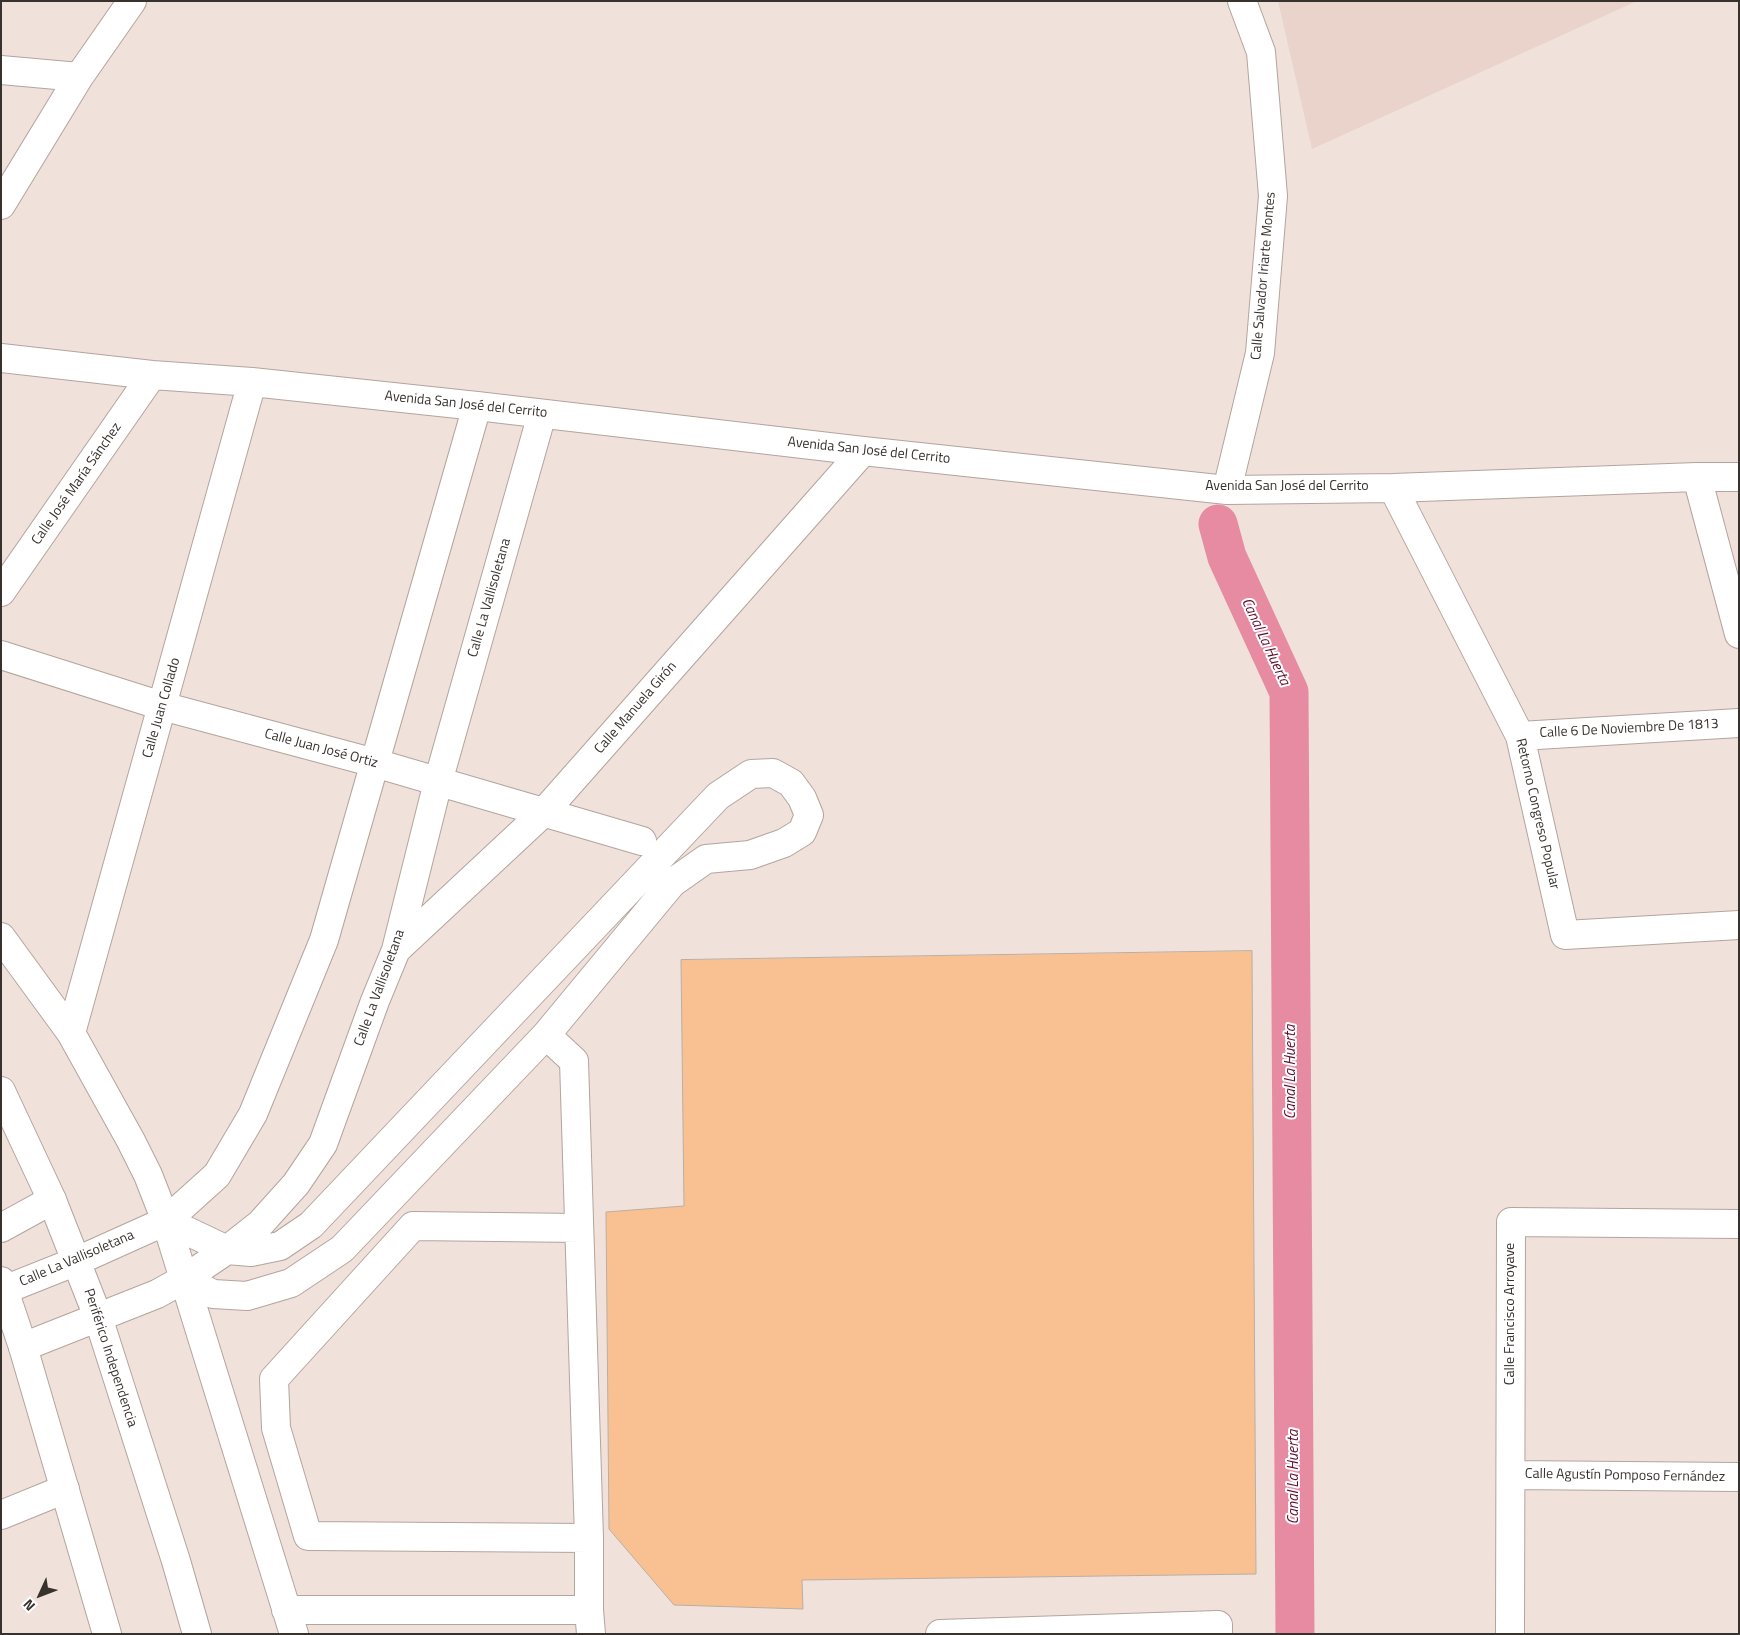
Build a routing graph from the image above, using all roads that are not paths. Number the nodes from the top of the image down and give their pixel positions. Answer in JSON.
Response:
{"nodes":[{"id":1,"x":132,"y":1,"type":"edge"},
{"id":2,"x":1242,"y":1,"type":"edge"},
{"id":3,"x":1,"y":70,"type":"edge"},
{"id":4,"x":79,"y":77,"type":"junction"},
{"id":5,"x":1,"y":205,"type":"edge"},
{"id":6,"x":1,"y":358,"type":"edge"},
{"id":7,"x":152,"y":375,"type":"junction"},
{"id":8,"x":252,"y":382,"type":"junction"},
{"id":9,"x":477,"y":406,"type":"junction"},
{"id":10,"x":542,"y":414,"type":"junction"},
{"id":11,"x":862,"y":451,"type":"junction"},
{"id":12,"x":1696,"y":477,"type":"junction"},
{"id":13,"x":1739,"y":477,"type":"edge"},
{"id":14,"x":1393,"y":488,"type":"junction"},
{"id":15,"x":1226,"y":490,"type":"junction"},
{"id":16,"x":1,"y":592,"type":"edge"},
{"id":17,"x":1739,"y":634,"type":"edge"},
{"id":18,"x":1,"y":656,"type":"edge"},
{"id":19,"x":162,"y":706,"type":"junction"},
{"id":20,"x":1739,"y":723,"type":"edge"},
{"id":21,"x":1520,"y":736,"type":"junction"},
{"id":22,"x":375,"y":763,"type":"junction"},
{"id":23,"x":438,"y":782,"type":"junction"},
{"id":24,"x":544,"y":812,"type":"junction"},
{"id":25,"x":642,"y":841,"type":"dead end"},
{"id":26,"x":1739,"y":925,"type":"edge"},
{"id":27,"x":1,"y":937,"type":"edge"},
{"id":28,"x":396,"y":950,"type":"junction"},
{"id":29,"x":71,"y":1033,"type":"junction"},
{"id":30,"x":546,"y":1035,"type":"junction"},
{"id":31,"x":1,"y":1091,"type":"edge"},
{"id":32,"x":52,"y":1200,"type":"junction"},
{"id":33,"x":166,"y":1221,"type":"junction"},
{"id":34,"x":1739,"y":1224,"type":"edge"},
{"id":35,"x":1,"y":1228,"type":"edge"},
{"id":36,"x":579,"y":1228,"type":"junction"},
{"id":37,"x":227,"y":1250,"type":"junction"},
{"id":38,"x":77,"y":1261,"type":"junction"},
{"id":39,"x":184,"y":1279,"type":"junction"},
{"id":40,"x":3,"y":1285,"type":"edge"},
{"id":41,"x":98,"y":1317,"type":"junction"},
{"id":42,"x":23,"y":1347,"type":"junction"},
{"id":43,"x":1510,"y":1474,"type":"junction"},
{"id":44,"x":1739,"y":1477,"type":"edge"},
{"id":45,"x":65,"y":1489,"type":"junction"},
{"id":46,"x":1,"y":1515,"type":"edge"},
{"id":47,"x":589,"y":1538,"type":"junction"},
{"id":48,"x":290,"y":1622,"type":"edge"},
{"id":49,"x":590,"y":1622,"type":"edge"},
{"id":50,"x":1146,"y":1631,"type":"edge"},
{"id":51,"x":1038,"y":1632,"type":"edge"},
{"id":52,"x":107,"y":1634,"type":"edge"},
{"id":53,"x":197,"y":1634,"type":"edge"},
{"id":54,"x":940,"y":1634,"type":"edge"},
{"id":55,"x":1218,"y":1634,"type":"edge"},
{"id":56,"x":1510,"y":1634,"type":"edge"}],
"edges":[{"from":1,"to":4,"type":"main road"},
{"from":2,"to":15,"type":"main road","name":"Calle Salvador Iriarte Montes"},
{"from":3,"to":4,"type":"main road"},
{"from":4,"to":5,"type":"main road"},
{"from":6,"to":7,"type":"main road","name":"Avenida San José del Cerrito"},
{"from":7,"to":8,"type":"main road","name":"Avenida San José del Cerrito"},
{"from":7,"to":16,"type":"main road","name":"Calle José María Sánchez"},
{"from":8,"to":9,"type":"main road","name":"Avenida San José del Cerrito"},
{"from":8,"to":19,"type":"main road","name":"Calle Juan Collado"},
{"from":9,"to":10,"type":"main road","name":"Avenida San José del Cerrito"},
{"from":9,"to":22,"type":"main road","name":"Calle La Vallisoletana"},
{"from":10,"to":11,"type":"main road","name":"Avenida San José del Cerrito"},
{"from":10,"to":23,"type":"main road","name":"Calle La Vallisoletana"},
{"from":11,"to":15,"type":"main road","name":"Avenida San José del Cerrito"},
{"from":11,"to":24,"type":"main road","name":"Calle Manuela Girón"},
{"from":12,"to":13,"type":"main road","name":"Avenida San José del Cerrito"},
{"from":12,"to":14,"type":"main road","name":"Avenida San José del Cerrito"},
{"from":12,"to":17,"type":"main road"},
{"from":14,"to":15,"type":"main road","name":"Avenida San José del Cerrito"},
{"from":14,"to":21,"type":"main road","name":"Retorno Congreso Popular"},
{"from":18,"to":19,"type":"main road","name":"Calle Juan José Ortiz"},
{"from":19,"to":22,"type":"main road","name":"Calle Juan José Ortiz"},
{"from":19,"to":29,"type":"main road","name":"Calle Juan Collado"},
{"from":20,"to":21,"type":"main road","name":"Calle 6 De Noviembre De 1813"},
{"from":21,"to":26,"type":"main road","name":"Retorno Congreso Popular"},
{"from":22,"to":23,"type":"main road","name":"Calle Juan José Ortiz"},
{"from":22,"to":33,"type":"main road","name":"Calle La Vallisoletana"},
{"from":23,"to":24,"type":"main road","name":"Calle Juan José Ortiz"},
{"from":23,"to":28,"type":"main road","name":"Calle La Vallisoletana"},
{"from":24,"to":25,"type":"main road","name":"Calle Juan José Ortiz"},
{"from":24,"to":28,"type":"main road","name":"Calle Manuela Girón"},
{"from":27,"to":29,"type":"main road"},
{"from":28,"to":37,"type":"main road","name":"Calle La Vallisoletana"},
{"from":29,"to":33,"type":"main road"},
{"from":30,"to":36,"type":"main road"},
{"from":30,"to":37,"type":"main road"},
{"from":30,"to":39,"type":"main road"},
{"from":31,"to":32,"type":"main road","name":"Periférico Independencia"},
{"from":32,"to":35,"type":"main road"},
{"from":32,"to":38,"type":"main road","name":"Periférico Independencia"},
{"from":33,"to":37,"type":"main road"},
{"from":33,"to":38,"type":"main road","name":"Calle La Vallisoletana"},
{"from":33,"to":39,"type":"main road"},
{"from":34,"to":43,"type":"main road","name":"Calle Francisco Arroyave"},
{"from":36,"to":47,"type":"main road"},
{"from":36,"to":47,"type":"main road"},
{"from":37,"to":39,"type":"main road","name":"Calle La Vallisoletana"},
{"from":38,"to":40,"type":"main road","name":"Calle La Vallisoletana"},
{"from":38,"to":41,"type":"main road","name":"Periférico Independencia"},
{"from":39,"to":41,"type":"main road","name":"Calle La Vallisoletana"},
{"from":39,"to":48,"type":"main road"},
{"from":40,"to":42,"type":"main road"},
{"from":41,"to":42,"type":"main road","name":"Calle La Vallisoletana"},
{"from":41,"to":53,"type":"main road","name":"Periférico Independencia"},
{"from":42,"to":45,"type":"main road"},
{"from":43,"to":44,"type":"main road","name":"Calle Agustín Pomposo Fernández"},
{"from":43,"to":56,"type":"main road","name":"Calle Francisco Arroyave"},
{"from":45,"to":46,"type":"main road"},
{"from":45,"to":52,"type":"main road"},
{"from":47,"to":49,"type":"main road"},
{"from":48,"to":49,"type":"main road"},
{"from":50,"to":51,"type":"main road"},
{"from":50,"to":55,"type":"main road"},
{"from":51,"to":54,"type":"main road"}]}
